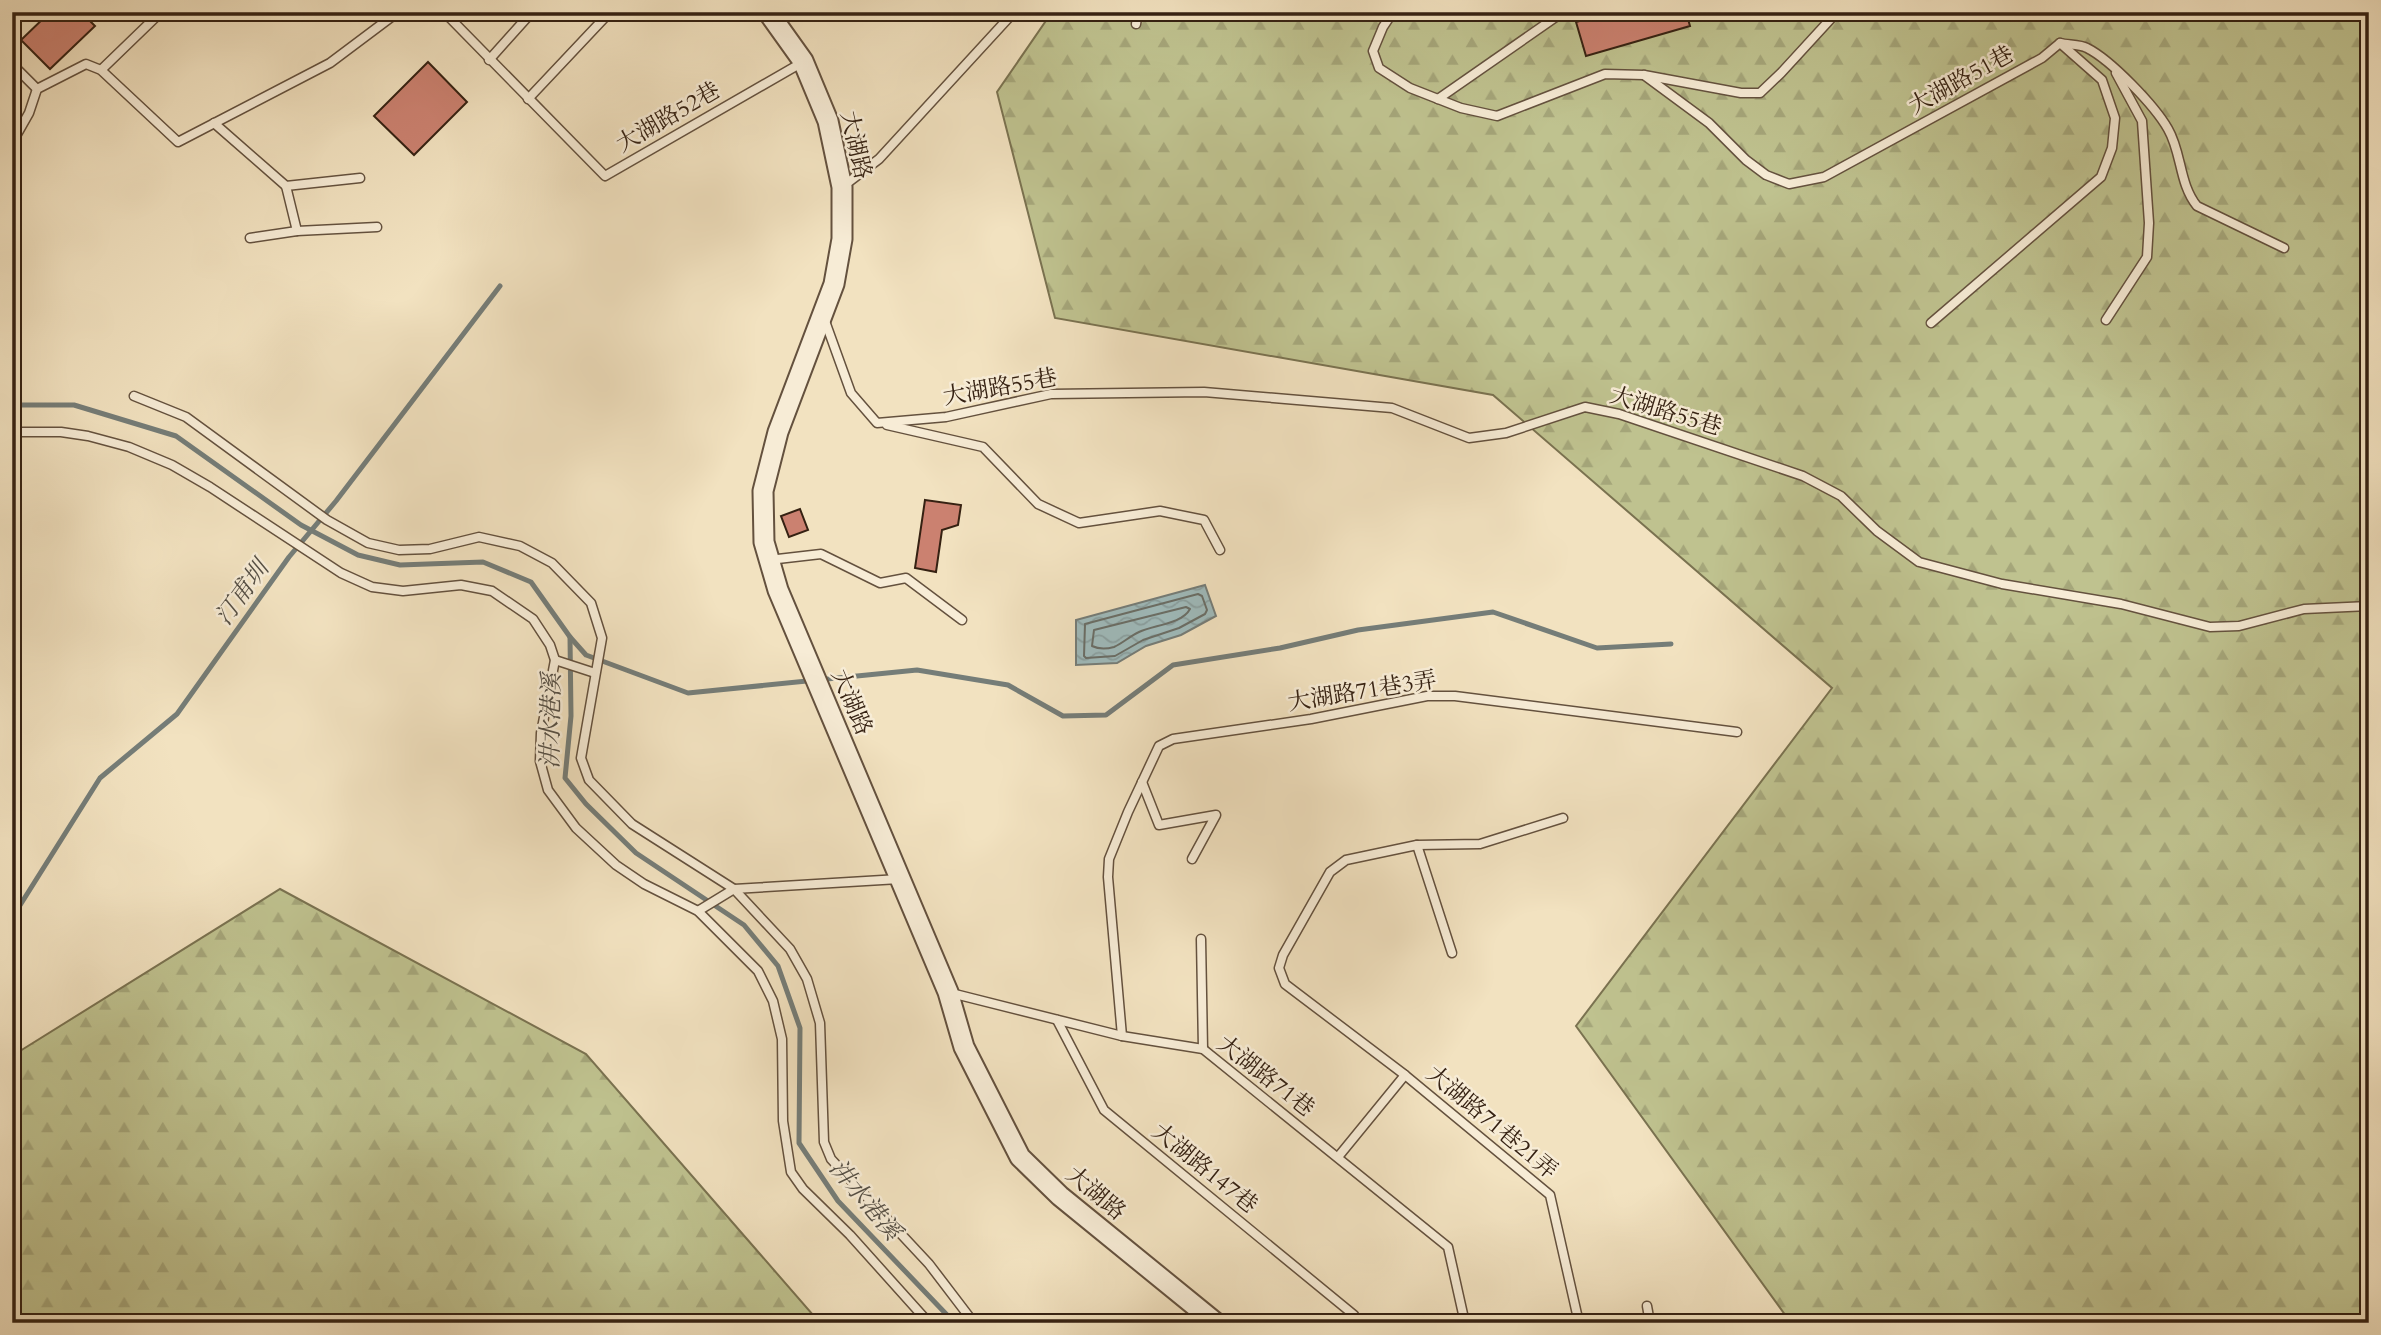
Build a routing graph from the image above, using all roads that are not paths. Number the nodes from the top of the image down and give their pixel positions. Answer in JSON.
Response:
{"nodes":[{"id":1,"x":161,"y":12,"type":"edge"},
{"id":2,"x":398,"y":12,"type":"edge"},
{"id":3,"x":443,"y":12,"type":"edge"},
{"id":4,"x":532,"y":12,"type":"edge"},
{"id":5,"x":610,"y":12,"type":"edge"},
{"id":6,"x":768,"y":12,"type":"edge"},
{"id":7,"x":1013,"y":12,"type":"edge"},
{"id":8,"x":1138,"y":12,"type":"edge"},
{"id":9,"x":1393,"y":12,"type":"edge"},
{"id":10,"x":1563,"y":12,"type":"edge"},
{"id":11,"x":1837,"y":12,"type":"edge"},
{"id":12,"x":1136,"y":24,"type":"dead end"},
{"id":13,"x":2060,"y":43,"type":"junction"},
{"id":14,"x":489,"y":60,"type":"junction"},
{"id":15,"x":803,"y":61,"type":"junction"},
{"id":16,"x":12,"y":64,"type":"edge"},
{"id":17,"x":2111,"y":64,"type":"junction"},
{"id":18,"x":101,"y":69,"type":"junction"},
{"id":19,"x":1644,"y":75,"type":"junction"},
{"id":20,"x":37,"y":89,"type":"junction"},
{"id":21,"x":528,"y":99,"type":"junction"},
{"id":22,"x":1438,"y":99,"type":"junction"},
{"id":23,"x":214,"y":123,"type":"junction"},
{"id":24,"x":12,"y":143,"type":"edge"},
{"id":25,"x":360,"y":178,"type":"dead end"},
{"id":26,"x":286,"y":186,"type":"junction"},
{"id":27,"x":842,"y":187,"type":"junction"},
{"id":28,"x":377,"y":227,"type":"dead end"},
{"id":29,"x":297,"y":232,"type":"junction"},
{"id":30,"x":250,"y":238,"type":"dead end"},
{"id":31,"x":2284,"y":248,"type":"dead end"},
{"id":32,"x":823,"y":314,"type":"junction"},
{"id":33,"x":2106,"y":320,"type":"dead end"},
{"id":34,"x":1931,"y":323,"type":"dead end"},
{"id":35,"x":134,"y":396,"type":"dead end"},
{"id":36,"x":877,"y":423,"type":"junction"},
{"id":37,"x":12,"y":432,"type":"edge"},
{"id":38,"x":1220,"y":550,"type":"dead end"},
{"id":39,"x":769,"y":560,"type":"junction"},
{"id":40,"x":2369,"y":607,"type":"edge"},
{"id":41,"x":962,"y":620,"type":"dead end"},
{"id":42,"x":555,"y":660,"type":"junction"},
{"id":43,"x":595,"y":673,"type":"junction"},
{"id":44,"x":1737,"y":732,"type":"dead end"},
{"id":45,"x":1142,"y":782,"type":"junction"},
{"id":46,"x":1563,"y":818,"type":"dead end"},
{"id":47,"x":1417,"y":845,"type":"junction"},
{"id":48,"x":1192,"y":859,"type":"dead end"},
{"id":49,"x":902,"y":879,"type":"junction"},
{"id":50,"x":734,"y":890,"type":"junction"},
{"id":51,"x":698,"y":911,"type":"junction"},
{"id":52,"x":1200,"y":939,"type":"dead end"},
{"id":53,"x":1452,"y":953,"type":"dead end"},
{"id":54,"x":948,"y":992,"type":"junction"},
{"id":55,"x":1057,"y":1020,"type":"junction"},
{"id":56,"x":1122,"y":1037,"type":"junction"},
{"id":57,"x":1203,"y":1049,"type":"junction"},
{"id":58,"x":1405,"y":1075,"type":"junction"},
{"id":59,"x":1338,"y":1157,"type":"junction"},
{"id":60,"x":1647,"y":1306,"type":"dead end"},
{"id":61,"x":929,"y":1323,"type":"edge"},
{"id":62,"x":974,"y":1323,"type":"edge"},
{"id":63,"x":1216,"y":1323,"type":"edge"},
{"id":64,"x":1356,"y":1323,"type":"edge"},
{"id":65,"x":1465,"y":1323,"type":"edge"},
{"id":66,"x":1579,"y":1323,"type":"edge"},
{"id":67,"x":1650,"y":1323,"type":"edge"}],
"edges":[{"from":1,"to":18,"type":"lane"},
{"from":2,"to":23,"type":"lane"},
{"from":3,"to":14,"type":"lane","name":"大湖路52巷"},
{"from":4,"to":14,"type":"lane"},
{"from":5,"to":21,"type":"lane"},
{"from":6,"to":15,"type":"street","name":"大湖路"},
{"from":7,"to":27,"type":"lane"},
{"from":8,"to":12,"type":"lane"},
{"from":9,"to":22,"type":"lane"},
{"from":10,"to":22,"type":"lane"},
{"from":11,"to":19,"type":"lane"},
{"from":13,"to":17,"type":"lane"},
{"from":13,"to":19,"type":"lane","name":"大湖路51巷"},
{"from":13,"to":34,"type":"lane"},
{"from":14,"to":21,"type":"lane","name":"大湖路52巷"},
{"from":15,"to":21,"type":"lane","name":"大湖路52巷"},
{"from":15,"to":27,"type":"street","name":"大湖路"},
{"from":16,"to":20,"type":"lane"},
{"from":17,"to":31,"type":"lane"},
{"from":17,"to":33,"type":"lane"},
{"from":18,"to":20,"type":"lane"},
{"from":18,"to":23,"type":"lane"},
{"from":19,"to":22,"type":"lane"},
{"from":20,"to":24,"type":"lane"},
{"from":23,"to":26,"type":"lane"},
{"from":25,"to":26,"type":"lane"},
{"from":26,"to":29,"type":"lane"},
{"from":27,"to":32,"type":"street","name":"大湖路"},
{"from":28,"to":29,"type":"lane"},
{"from":29,"to":30,"type":"lane"},
{"from":32,"to":36,"type":"lane"},
{"from":32,"to":39,"type":"street","name":"大湖路"},
{"from":35,"to":43,"type":"lane"},
{"from":36,"to":38,"type":"lane"},
{"from":36,"to":40,"type":"lane","name":"大湖路55巷"},
{"from":37,"to":42,"type":"lane"},
{"from":39,"to":41,"type":"lane"},
{"from":39,"to":49,"type":"street","name":"大湖路"},
{"from":42,"to":43,"type":"lane"},
{"from":42,"to":51,"type":"lane"},
{"from":43,"to":50,"type":"lane"},
{"from":44,"to":45,"type":"lane","name":"大湖路71巷3弄"},
{"from":45,"to":48,"type":"lane"},
{"from":45,"to":56,"type":"lane","name":"大湖路71巷3弄"},
{"from":46,"to":47,"type":"lane","name":"大湖路71巷21弄"},
{"from":47,"to":53,"type":"lane"},
{"from":47,"to":58,"type":"lane","name":"大湖路71巷21弄"},
{"from":49,"to":50,"type":"lane"},
{"from":49,"to":54,"type":"street","name":"大湖路"},
{"from":50,"to":51,"type":"lane"},
{"from":50,"to":62,"type":"lane"},
{"from":51,"to":61,"type":"lane"},
{"from":52,"to":57,"type":"lane"},
{"from":54,"to":55,"type":"lane","name":"大湖路71巷"},
{"from":54,"to":63,"type":"street","name":"大湖路"},
{"from":55,"to":56,"type":"lane","name":"大湖路71巷"},
{"from":55,"to":64,"type":"lane","name":"大湖路147巷"},
{"from":56,"to":57,"type":"lane","name":"大湖路71巷"},
{"from":57,"to":59,"type":"lane","name":"大湖路71巷"},
{"from":58,"to":59,"type":"lane","name":"大湖路71巷21弄"},
{"from":58,"to":66,"type":"lane","name":"大湖路71巷21弄"},
{"from":59,"to":65,"type":"lane","name":"大湖路71巷"},
{"from":60,"to":67,"type":"lane"}]}
